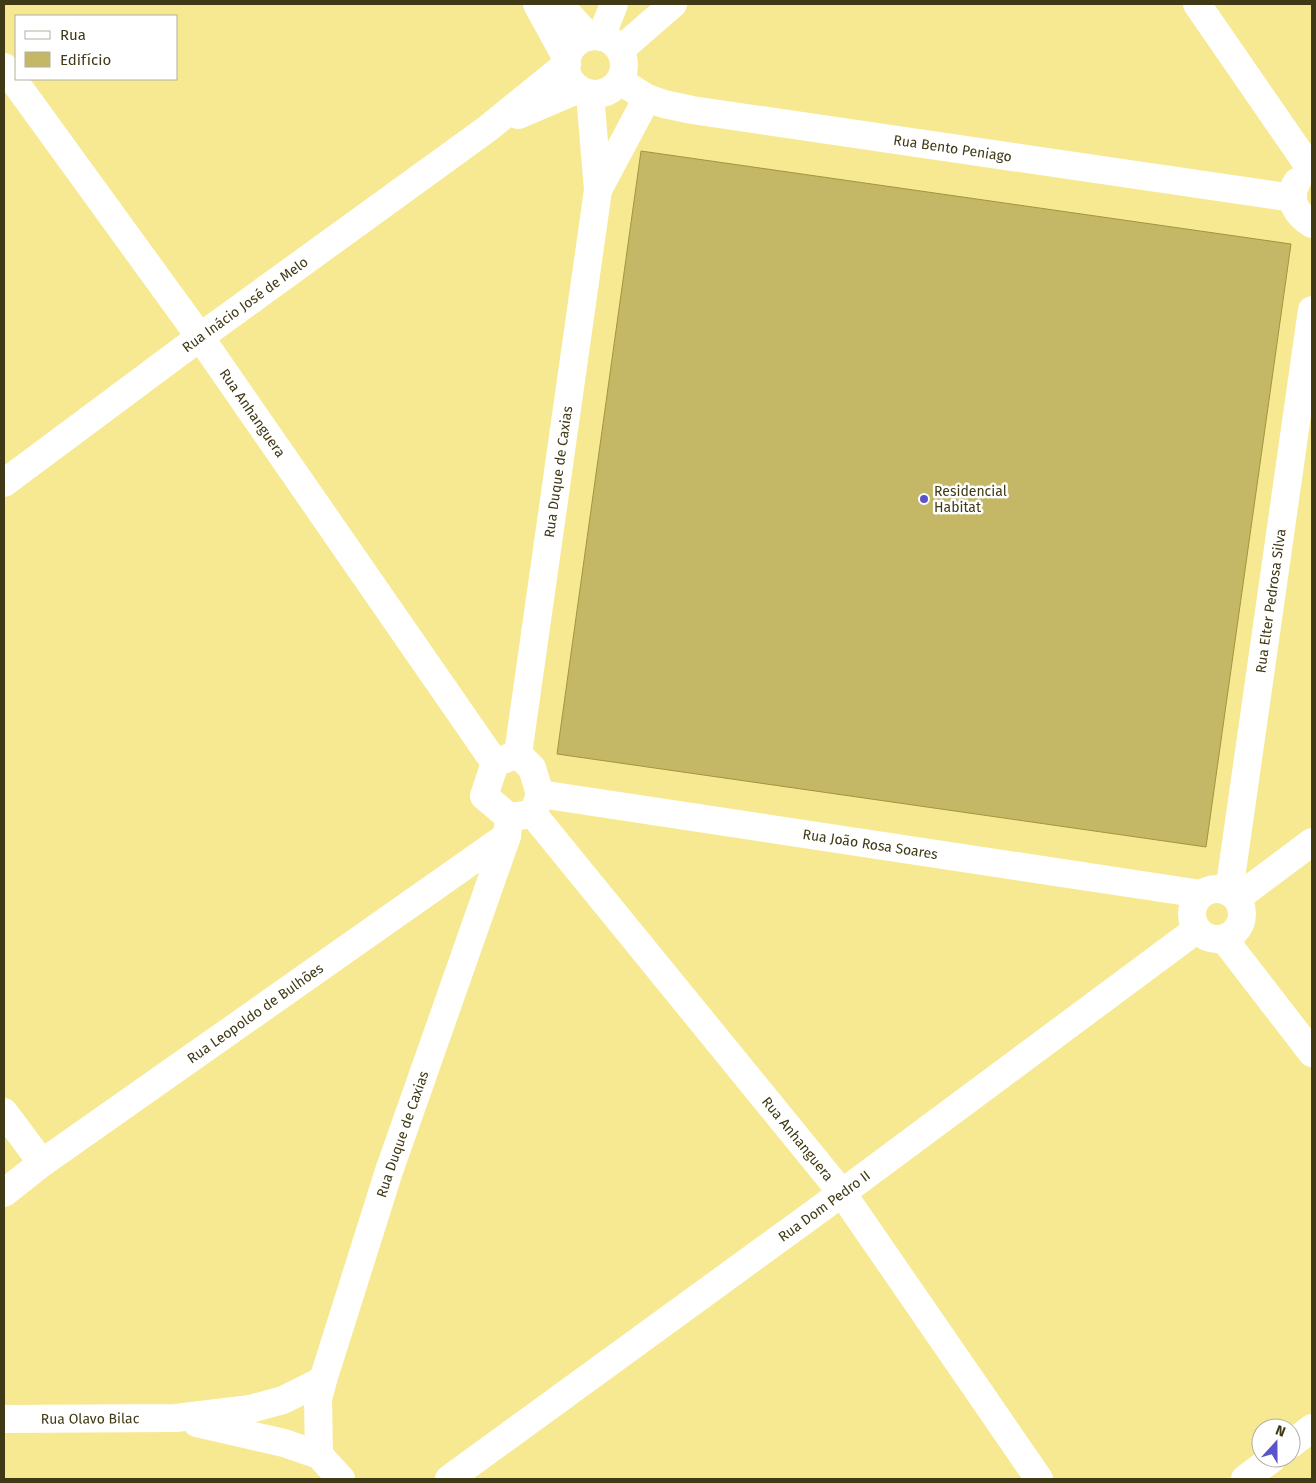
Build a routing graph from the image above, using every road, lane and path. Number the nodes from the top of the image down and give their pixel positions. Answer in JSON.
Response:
{"nodes":[{"id":1,"x":537,"y":4,"type":"edge"},
{"id":2,"x":559,"y":4,"type":"edge"},
{"id":3,"x":614,"y":4,"type":"edge"},
{"id":4,"x":673,"y":4,"type":"edge"},
{"id":5,"x":1197,"y":4,"type":"edge"},
{"id":6,"x":603,"y":41,"type":"junction"},
{"id":7,"x":567,"y":62,"type":"junction"},
{"id":8,"x":4,"y":67,"type":"edge"},
{"id":9,"x":620,"y":81,"type":"junction"},
{"id":10,"x":584,"y":91,"type":"junction"},
{"id":11,"x":647,"y":98,"type":"junction"},
{"id":12,"x":487,"y":129,"type":"junction"},
{"id":13,"x":1311,"y":168,"type":"edge"},
{"id":14,"x":598,"y":190,"type":"junction"},
{"id":15,"x":1293,"y":198,"type":"junction"},
{"id":16,"x":1312,"y":224,"type":"edge"},
{"id":17,"x":1312,"y":310,"type":"edge"},
{"id":18,"x":200,"y":337,"type":"junction"},
{"id":19,"x":4,"y":483,"type":"edge"},
{"id":20,"x":507,"y":759,"type":"junction"},
{"id":21,"x":522,"y":815,"type":"junction"},
{"id":22,"x":1312,"y":842,"type":"edge"},
{"id":23,"x":1201,"y":894,"type":"junction"},
{"id":24,"x":1233,"y":895,"type":"junction"},
{"id":25,"x":1196,"y":930,"type":"junction"},
{"id":26,"x":1224,"y":939,"type":"junction"},
{"id":27,"x":1312,"y":1053,"type":"edge"},
{"id":28,"x":4,"y":1112,"type":"edge"},
{"id":29,"x":42,"y":1164,"type":"junction"},
{"id":30,"x":4,"y":1193,"type":"edge"},
{"id":31,"x":842,"y":1193,"type":"junction"},
{"id":32,"x":323,"y":1380,"type":"junction"},
{"id":33,"x":176,"y":1418,"type":"junction"},
{"id":34,"x":4,"y":1419,"type":"edge"},
{"id":35,"x":1312,"y":1428,"type":"edge"},
{"id":36,"x":1301,"y":1436,"type":"edge"},
{"id":37,"x":319,"y":1455,"type":"junction"},
{"id":38,"x":1260,"y":1468,"type":"edge"},
{"id":39,"x":341,"y":1479,"type":"edge"},
{"id":40,"x":449,"y":1479,"type":"edge"},
{"id":41,"x":1039,"y":1479,"type":"edge"},
{"id":42,"x":1245,"y":1479,"type":"edge"}],
"edges":[{"from":1,"to":7,"type":"street"},
{"from":2,"to":6,"type":"street"},
{"from":3,"to":6,"type":"street"},
{"from":4,"to":6,"type":"street"},
{"from":5,"to":13,"type":"street"},
{"from":6,"to":7,"type":"street"},
{"from":6,"to":9,"type":"street"},
{"from":7,"to":10,"type":"street"},
{"from":7,"to":12,"type":"street","name":"Rua Inácio José de Melo"},
{"from":8,"to":18,"type":"street","name":"Rua Anhanguera"},
{"from":9,"to":10,"type":"street"},
{"from":9,"to":11,"type":"street","name":"Rua Bento Peniago"},
{"from":10,"to":12,"type":"street","name":"Rua Inácio José de Melo"},
{"from":10,"to":14,"type":"street","name":"Rua Duque de Caxias"},
{"from":11,"to":14,"type":"street","name":"Rua Duque de Caxias"},
{"from":11,"to":15,"type":"street","name":"Rua Bento Peniago"},
{"from":12,"to":18,"type":"street","name":"Rua Inácio José de Melo"},
{"from":13,"to":15,"type":"street"},
{"from":14,"to":20,"type":"street","name":"Rua Duque de Caxias"},
{"from":15,"to":16,"type":"street"},
{"from":17,"to":24,"type":"street","name":"Rua Elter Pedrosa Silva"},
{"from":18,"to":19,"type":"street","name":"Rua Inácio José de Melo"},
{"from":18,"to":20,"type":"street","name":"Rua Anhanguera"},
{"from":20,"to":21,"type":"street","name":"Rua Anhanguera"},
{"from":20,"to":21,"type":"street","name":"Rua Duque de Caxias"},
{"from":21,"to":23,"type":"street","name":"Rua João Rosa Soares"},
{"from":21,"to":29,"type":"street","name":"Rua Leopoldo de Bulhões"},
{"from":21,"to":31,"type":"street","name":"Rua Anhanguera"},
{"from":21,"to":32,"type":"street","name":"Rua Duque de Caxias"},
{"from":22,"to":24,"type":"street"},
{"from":23,"to":24,"type":"street"},
{"from":23,"to":25,"type":"street"},
{"from":24,"to":26,"type":"street"},
{"from":25,"to":26,"type":"street"},
{"from":25,"to":31,"type":"street","name":"Rua Dom Pedro II"},
{"from":26,"to":27,"type":"street"},
{"from":28,"to":29,"type":"street"},
{"from":29,"to":30,"type":"street","name":"Rua Leopoldo de Bulhões"},
{"from":31,"to":40,"type":"street","name":"Rua Dom Pedro II"},
{"from":31,"to":41,"type":"street","name":"Rua Anhanguera"},
{"from":32,"to":33,"type":"street","name":"Rua Olavo Bilac"},
{"from":32,"to":37,"type":"street","name":"Rua Duque de Caxias"},
{"from":33,"to":34,"type":"street","name":"Rua Olavo Bilac"},
{"from":33,"to":37,"type":"street","name":"Rua Olavo Bilac"},
{"from":35,"to":36,"type":"street"},
{"from":37,"to":39,"type":"street"},
{"from":38,"to":42,"type":"street"}]}
